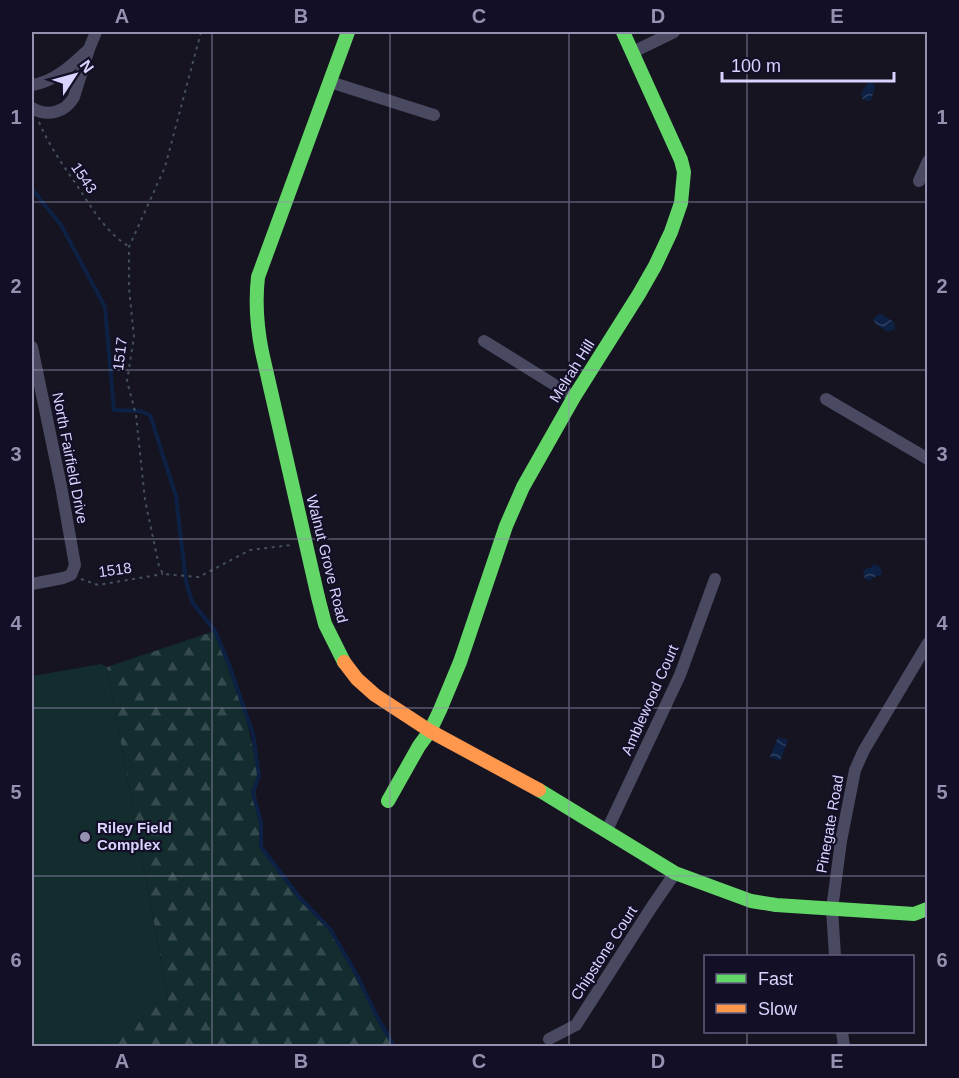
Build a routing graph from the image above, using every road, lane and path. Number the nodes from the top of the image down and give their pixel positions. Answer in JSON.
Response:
{"nodes":[{"id":1,"x":96,"y":32,"type":"edge"},
{"id":2,"x":201,"y":32,"type":"edge"},
{"id":3,"x":348,"y":32,"type":"edge"},
{"id":4,"x":623,"y":32,"type":"edge"},
{"id":5,"x":674,"y":32,"type":"edge"},
{"id":6,"x":89,"y":49,"type":"junction"},
{"id":7,"x":633,"y":52,"type":"junction"},
{"id":8,"x":330,"y":82,"type":"junction"},
{"id":9,"x":32,"y":85,"type":"edge"},
{"id":10,"x":34,"y":109,"type":"edge"},
{"id":11,"x":434,"y":115,"type":"dead end"},
{"id":12,"x":927,"y":160,"type":"edge"},
{"id":13,"x":919,"y":181,"type":"dead end"},
{"id":14,"x":129,"y":247,"type":"junction"},
{"id":15,"x":484,"y":341,"type":"dead end"},
{"id":16,"x":32,"y":347,"type":"edge"},
{"id":17,"x":574,"y":398,"type":"junction"},
{"id":18,"x":826,"y":399,"type":"dead end"},
{"id":19,"x":927,"y":459,"type":"edge"},
{"id":20,"x":305,"y":539,"type":"junction"},
{"id":21,"x":163,"y":574,"type":"junction"},
{"id":22,"x":71,"y":575,"type":"junction"},
{"id":23,"x":715,"y":579,"type":"dead end"},
{"id":24,"x":32,"y":584,"type":"edge"},
{"id":25,"x":927,"y":643,"type":"edge"},
{"id":26,"x":430,"y":731,"type":"junction"},
{"id":27,"x":388,"y":801,"type":"dead end"},
{"id":28,"x":607,"y":830,"type":"junction"},
{"id":29,"x":675,"y":873,"type":"junction"},
{"id":30,"x":832,"y":909,"type":"junction"},
{"id":31,"x":927,"y":909,"type":"edge"},
{"id":32,"x":835,"y":955,"type":"edge"},
{"id":33,"x":549,"y":1039,"type":"dead end"}],
"edges":[{"from":1,"to":6,"type":"street"},
{"from":2,"to":14,"type":"path","name":"1517"},
{"from":3,"to":8,"type":"street","name":"Walnut Grove Road"},
{"from":4,"to":7,"type":"street","name":"Melrah Hill"},
{"from":5,"to":7,"type":"street"},
{"from":6,"to":9,"type":"street"},
{"from":6,"to":10,"type":"street"},
{"from":7,"to":17,"type":"street","name":"Melrah Hill"},
{"from":8,"to":11,"type":"street"},
{"from":8,"to":20,"type":"street","name":"Walnut Grove Road"},
{"from":10,"to":14,"type":"path","name":"1543"},
{"from":12,"to":13,"type":"street"},
{"from":14,"to":21,"type":"path","name":"1517"},
{"from":15,"to":17,"type":"street"},
{"from":16,"to":22,"type":"street","name":"North Fairfield Drive"},
{"from":17,"to":26,"type":"street","name":"Melrah Hill"},
{"from":18,"to":19,"type":"street"},
{"from":20,"to":21,"type":"path"},
{"from":20,"to":26,"type":"street","name":"Walnut Grove Road"},
{"from":21,"to":22,"type":"path","name":"1518"},
{"from":22,"to":24,"type":"street"},
{"from":23,"to":28,"type":"street","name":"Amblewood Court"},
{"from":25,"to":30,"type":"street","name":"Pinegate Road"},
{"from":26,"to":27,"type":"street","name":"Melrah Hill"},
{"from":26,"to":28,"type":"street","name":"Walnut Grove Road"},
{"from":28,"to":29,"type":"street","name":"Walnut Grove Road"},
{"from":29,"to":30,"type":"street","name":"Walnut Grove Road"},
{"from":29,"to":33,"type":"street","name":"Chipstone Court"},
{"from":30,"to":31,"type":"street","name":"Walnut Grove Road"},
{"from":30,"to":32,"type":"street","name":"Pinegate Road"}]}
